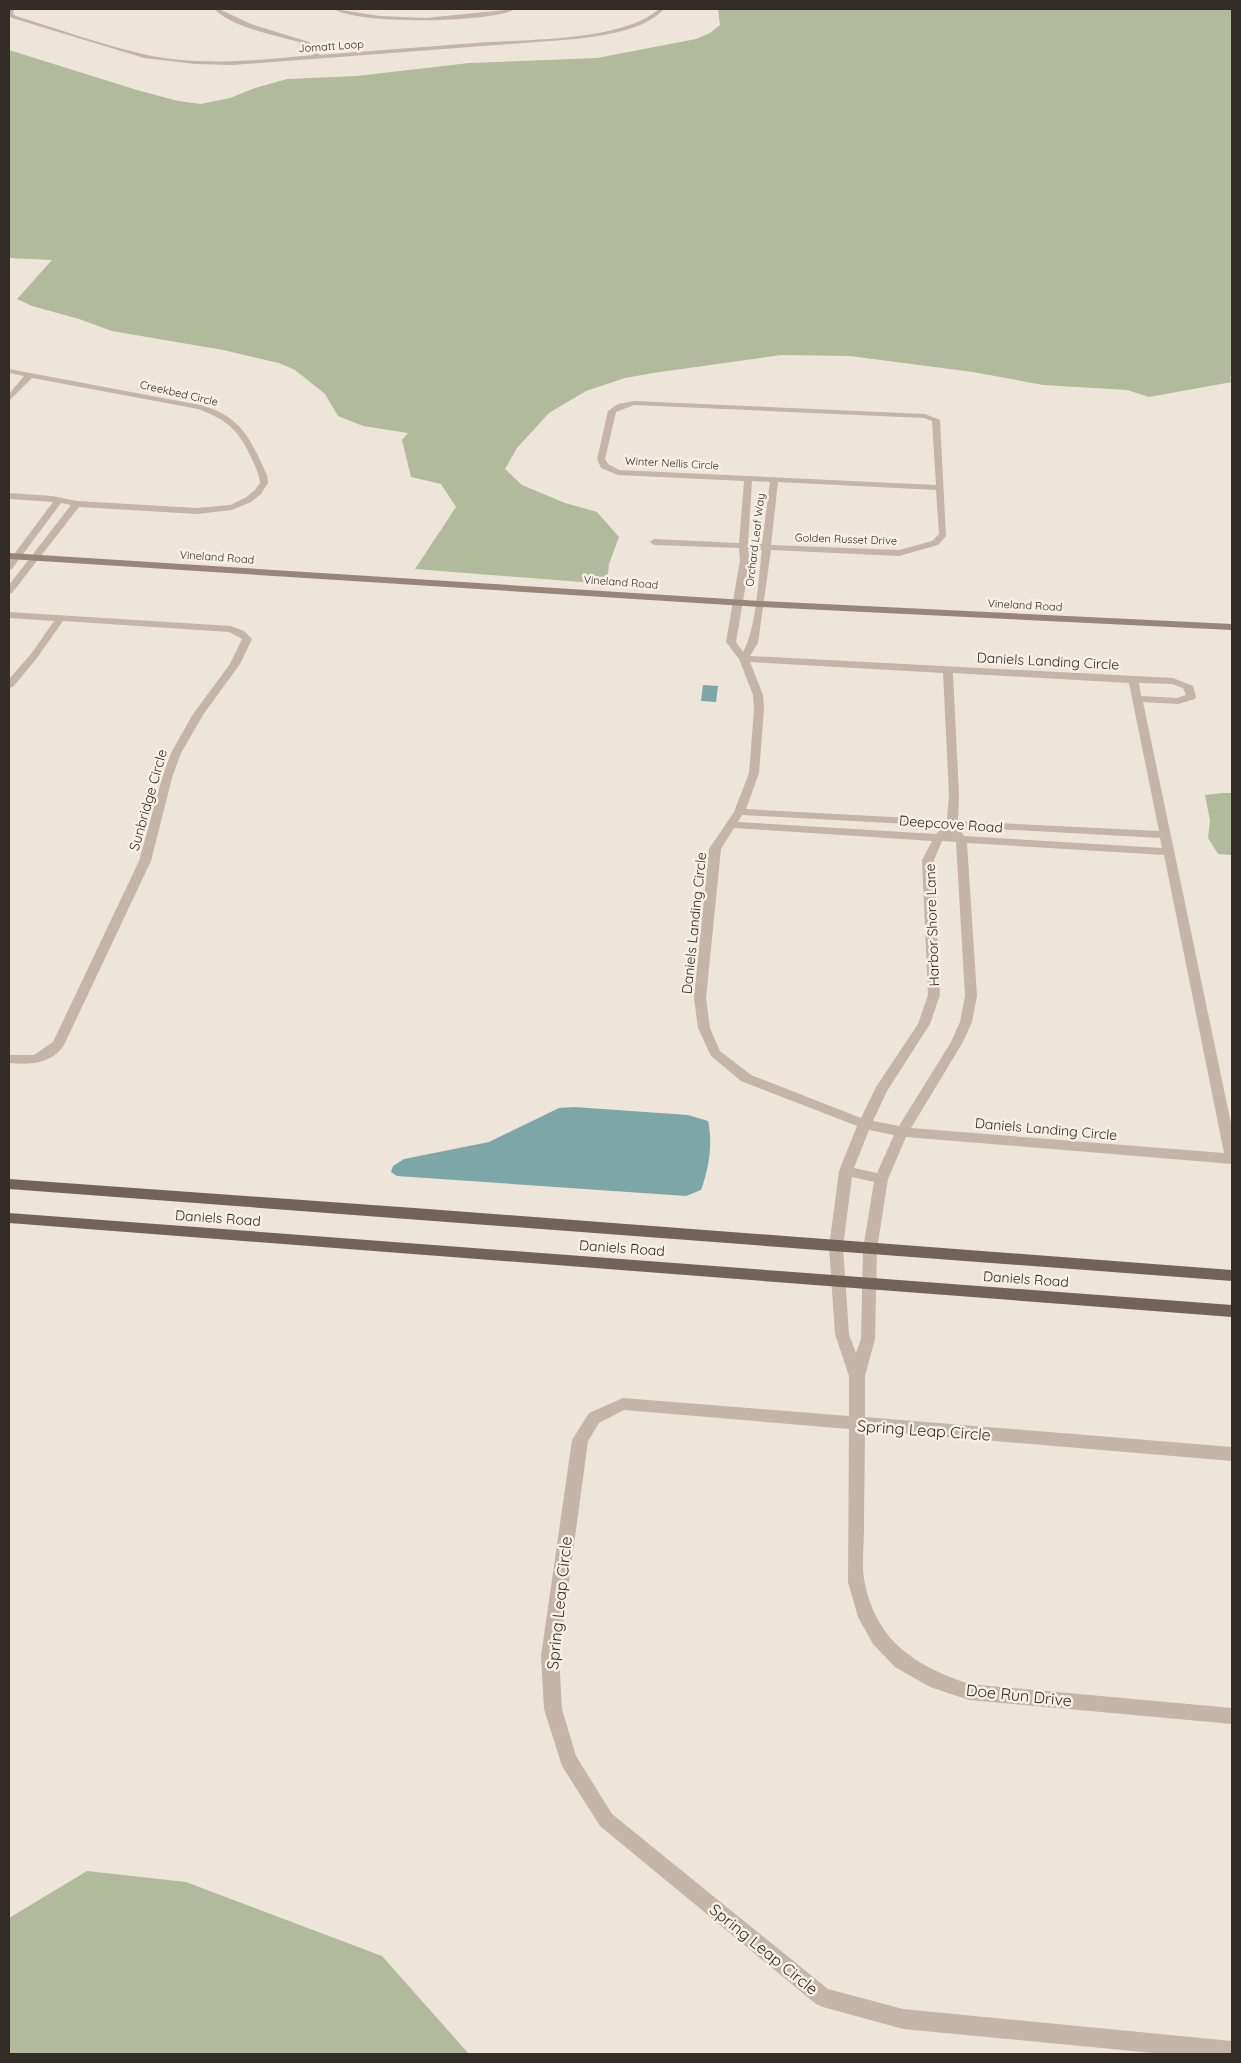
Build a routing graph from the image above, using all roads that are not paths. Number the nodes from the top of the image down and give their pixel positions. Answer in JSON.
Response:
{"nodes":[{"id":1,"x":12,"y":9,"type":"edge"},
{"id":2,"x":216,"y":9,"type":"edge"},
{"id":3,"x":336,"y":9,"type":"edge"},
{"id":4,"x":514,"y":9,"type":"edge"},
{"id":5,"x":662,"y":9,"type":"edge"},
{"id":6,"x":317,"y":57,"type":"junction"},
{"id":7,"x":9,"y":371,"type":"edge"},
{"id":8,"x":32,"y":375,"type":"junction"},
{"id":9,"x":9,"y":399,"type":"edge"},
{"id":10,"x":933,"y":418,"type":"joint"},
{"id":11,"x":748,"y":479,"type":"junction"},
{"id":12,"x":774,"y":480,"type":"junction"},
{"id":13,"x":940,"y":488,"type":"junction"},
{"id":14,"x":9,"y":496,"type":"edge"},
{"id":15,"x":59,"y":500,"type":"junction"},
{"id":16,"x":76,"y":504,"type":"junction"},
{"id":17,"x":654,"y":542,"type":"dead end"},
{"id":18,"x":743,"y":546,"type":"junction"},
{"id":19,"x":767,"y":547,"type":"junction"},
{"id":20,"x":13,"y":556,"type":"edge"},
{"id":21,"x":36,"y":558,"type":"junction"},
{"id":22,"x":9,"y":567,"type":"edge"},
{"id":23,"x":744,"y":567,"type":"junction"},
{"id":24,"x":763,"y":568,"type":"junction"},
{"id":25,"x":9,"y":591,"type":"edge"},
{"id":26,"x":738,"y":602,"type":"junction"},
{"id":27,"x":760,"y":604,"type":"junction"},
{"id":28,"x":9,"y":614,"type":"edge"},
{"id":29,"x":60,"y":619,"type":"junction"},
{"id":30,"x":1232,"y":627,"type":"edge"},
{"id":31,"x":743,"y":635,"type":"junction"},
{"id":32,"x":744,"y":659,"type":"junction"},
{"id":33,"x":948,"y":671,"type":"junction"},
{"id":34,"x":1133,"y":680,"type":"junction"},
{"id":35,"x":9,"y":685,"type":"edge"},
{"id":36,"x":1137,"y":699,"type":"junction"},
{"id":37,"x":738,"y":812,"type":"junction"},
{"id":38,"x":952,"y":824,"type":"junction"},
{"id":39,"x":731,"y":825,"type":"junction"},
{"id":40,"x":1165,"y":835,"type":"junction"},
{"id":41,"x":938,"y":839,"type":"junction"},
{"id":42,"x":961,"y":840,"type":"junction"},
{"id":43,"x":1169,"y":852,"type":"junction"},
{"id":44,"x":9,"y":1059,"type":"edge"},
{"id":45,"x":865,"y":1124,"type":"junction"},
{"id":46,"x":1229,"y":1124,"type":"edge"},
{"id":47,"x":902,"y":1132,"type":"junction"},
{"id":48,"x":1232,"y":1159,"type":"edge"},
{"id":49,"x":846,"y":1171,"type":"junction"},
{"id":50,"x":881,"y":1179,"type":"junction"},
{"id":51,"x":9,"y":1184,"type":"edge"},
{"id":52,"x":9,"y":1218,"type":"edge"},
{"id":53,"x":836,"y":1247,"type":"junction"},
{"id":54,"x":870,"y":1249,"type":"junction"},
{"id":55,"x":1232,"y":1276,"type":"edge"},
{"id":56,"x":838,"y":1281,"type":"junction"},
{"id":57,"x":870,"y":1283,"type":"junction"},
{"id":58,"x":1232,"y":1311,"type":"edge"},
{"id":59,"x":857,"y":1376,"type":"junction"},
{"id":60,"x":857,"y":1424,"type":"junction"},
{"id":61,"x":1232,"y":1454,"type":"edge"},
{"id":62,"x":1232,"y":1716,"type":"edge"},
{"id":63,"x":1232,"y":2051,"type":"edge"}],
"edges":[{"from":1,"to":6,"type":"street","name":"Jomatt Loop"},
{"from":2,"to":6,"type":"street"},
{"from":3,"to":4,"type":"street"},
{"from":5,"to":6,"type":"street","name":"Jomatt Loop"},
{"from":7,"to":8,"type":"street","name":"Creekbed Circle"},
{"from":8,"to":9,"type":"street"},
{"from":8,"to":16,"type":"street","name":"Creekbed Circle"},
{"from":10,"to":11,"type":"street","name":"Winter Nellis Circle"},
{"from":10,"to":13,"type":"street","name":"Golden Russet Drive"},
{"from":11,"to":12,"type":"street","name":"Winter Nellis Circle"},
{"from":11,"to":18,"type":"street","name":"Orchard Leaf Way"},
{"from":12,"to":13,"type":"street","name":"Winter Nellis Circle"},
{"from":12,"to":19,"type":"street","name":"Orchard Leaf Way"},
{"from":13,"to":19,"type":"street","name":"Golden Russet Drive"},
{"from":14,"to":15,"type":"street","name":"Creekbed Circle"},
{"from":15,"to":16,"type":"street","name":"Creekbed Circle"},
{"from":15,"to":20,"type":"street"},
{"from":16,"to":21,"type":"street"},
{"from":17,"to":18,"type":"street","name":"Golden Russet Drive"},
{"from":18,"to":19,"type":"street","name":"Golden Russet Drive"},
{"from":18,"to":23,"type":"street","name":"Orchard Leaf Way"},
{"from":19,"to":24,"type":"street","name":"Orchard Leaf Way"},
{"from":20,"to":21,"type":"main road","name":"Vineland Road"},
{"from":20,"to":22,"type":"street"},
{"from":21,"to":25,"type":"street"},
{"from":21,"to":26,"type":"main road","name":"Vineland Road"},
{"from":23,"to":24,"type":"street"},
{"from":23,"to":26,"type":"street","name":"Orchard Leaf Way"},
{"from":24,"to":27,"type":"street","name":"Orchard Leaf Way"},
{"from":26,"to":27,"type":"main road","name":"Vineland Road"},
{"from":26,"to":31,"type":"street"},
{"from":27,"to":30,"type":"main road","name":"Vineland Road"},
{"from":27,"to":31,"type":"street"},
{"from":28,"to":29,"type":"street","name":"Sunbridge Circle"},
{"from":29,"to":35,"type":"street"},
{"from":29,"to":44,"type":"street","name":"Sunbridge Circle"},
{"from":31,"to":32,"type":"street"},
{"from":31,"to":32,"type":"street","name":"Daniels Landing Circle"},
{"from":32,"to":33,"type":"street","name":"Daniels Landing Circle"},
{"from":32,"to":37,"type":"street","name":"Daniels Landing Circle"},
{"from":33,"to":34,"type":"street","name":"Daniels Landing Circle"},
{"from":33,"to":38,"type":"street"},
{"from":34,"to":36,"type":"street","name":"Daniels Landing Circle"},
{"from":34,"to":36,"type":"street"},
{"from":36,"to":40,"type":"street","name":"Daniels Landing Circle"},
{"from":37,"to":38,"type":"street","name":"Deepcove Road"},
{"from":37,"to":39,"type":"street","name":"Daniels Landing Circle"},
{"from":38,"to":40,"type":"street","name":"Deepcove Road"},
{"from":38,"to":41,"type":"street","name":"Harbor Shore Lane"},
{"from":38,"to":42,"type":"street"},
{"from":39,"to":41,"type":"street","name":"Deepcove Road"},
{"from":39,"to":45,"type":"street","name":"Daniels Landing Circle"},
{"from":40,"to":43,"type":"street","name":"Daniels Landing Circle"},
{"from":41,"to":42,"type":"street","name":"Deepcove Road"},
{"from":41,"to":45,"type":"street","name":"Harbor Shore Lane"},
{"from":42,"to":43,"type":"street","name":"Deepcove Road"},
{"from":42,"to":47,"type":"street"},
{"from":43,"to":46,"type":"street","name":"Daniels Landing Circle"},
{"from":45,"to":47,"type":"street","name":"Daniels Landing Circle"},
{"from":45,"to":49,"type":"street","name":"Harbor Shore Lane"},
{"from":46,"to":48,"type":"street","name":"Daniels Landing Circle"},
{"from":47,"to":48,"type":"street","name":"Daniels Landing Circle"},
{"from":47,"to":50,"type":"street"},
{"from":49,"to":50,"type":"street"},
{"from":49,"to":53,"type":"street","name":"Harbor Shore Lane"},
{"from":50,"to":54,"type":"street"},
{"from":51,"to":53,"type":"main road","name":"Daniels Road"},
{"from":52,"to":56,"type":"main road","name":"Daniels Road"},
{"from":53,"to":54,"type":"main road","name":"Daniels Road"},
{"from":53,"to":56,"type":"street","name":"Harbor Shore Lane"},
{"from":54,"to":55,"type":"main road","name":"Daniels Road"},
{"from":54,"to":57,"type":"street"},
{"from":56,"to":57,"type":"main road","name":"Daniels Road"},
{"from":56,"to":59,"type":"street","name":"Doe Run Drive"},
{"from":57,"to":58,"type":"main road","name":"Daniels Road"},
{"from":57,"to":59,"type":"street","name":"Doe Run Drive"},
{"from":59,"to":60,"type":"street","name":"Doe Run Drive"},
{"from":60,"to":61,"type":"street","name":"Spring Leap Circle"},
{"from":60,"to":62,"type":"street","name":"Doe Run Drive"},
{"from":60,"to":63,"type":"street","name":"Spring Leap Circle"}]}
